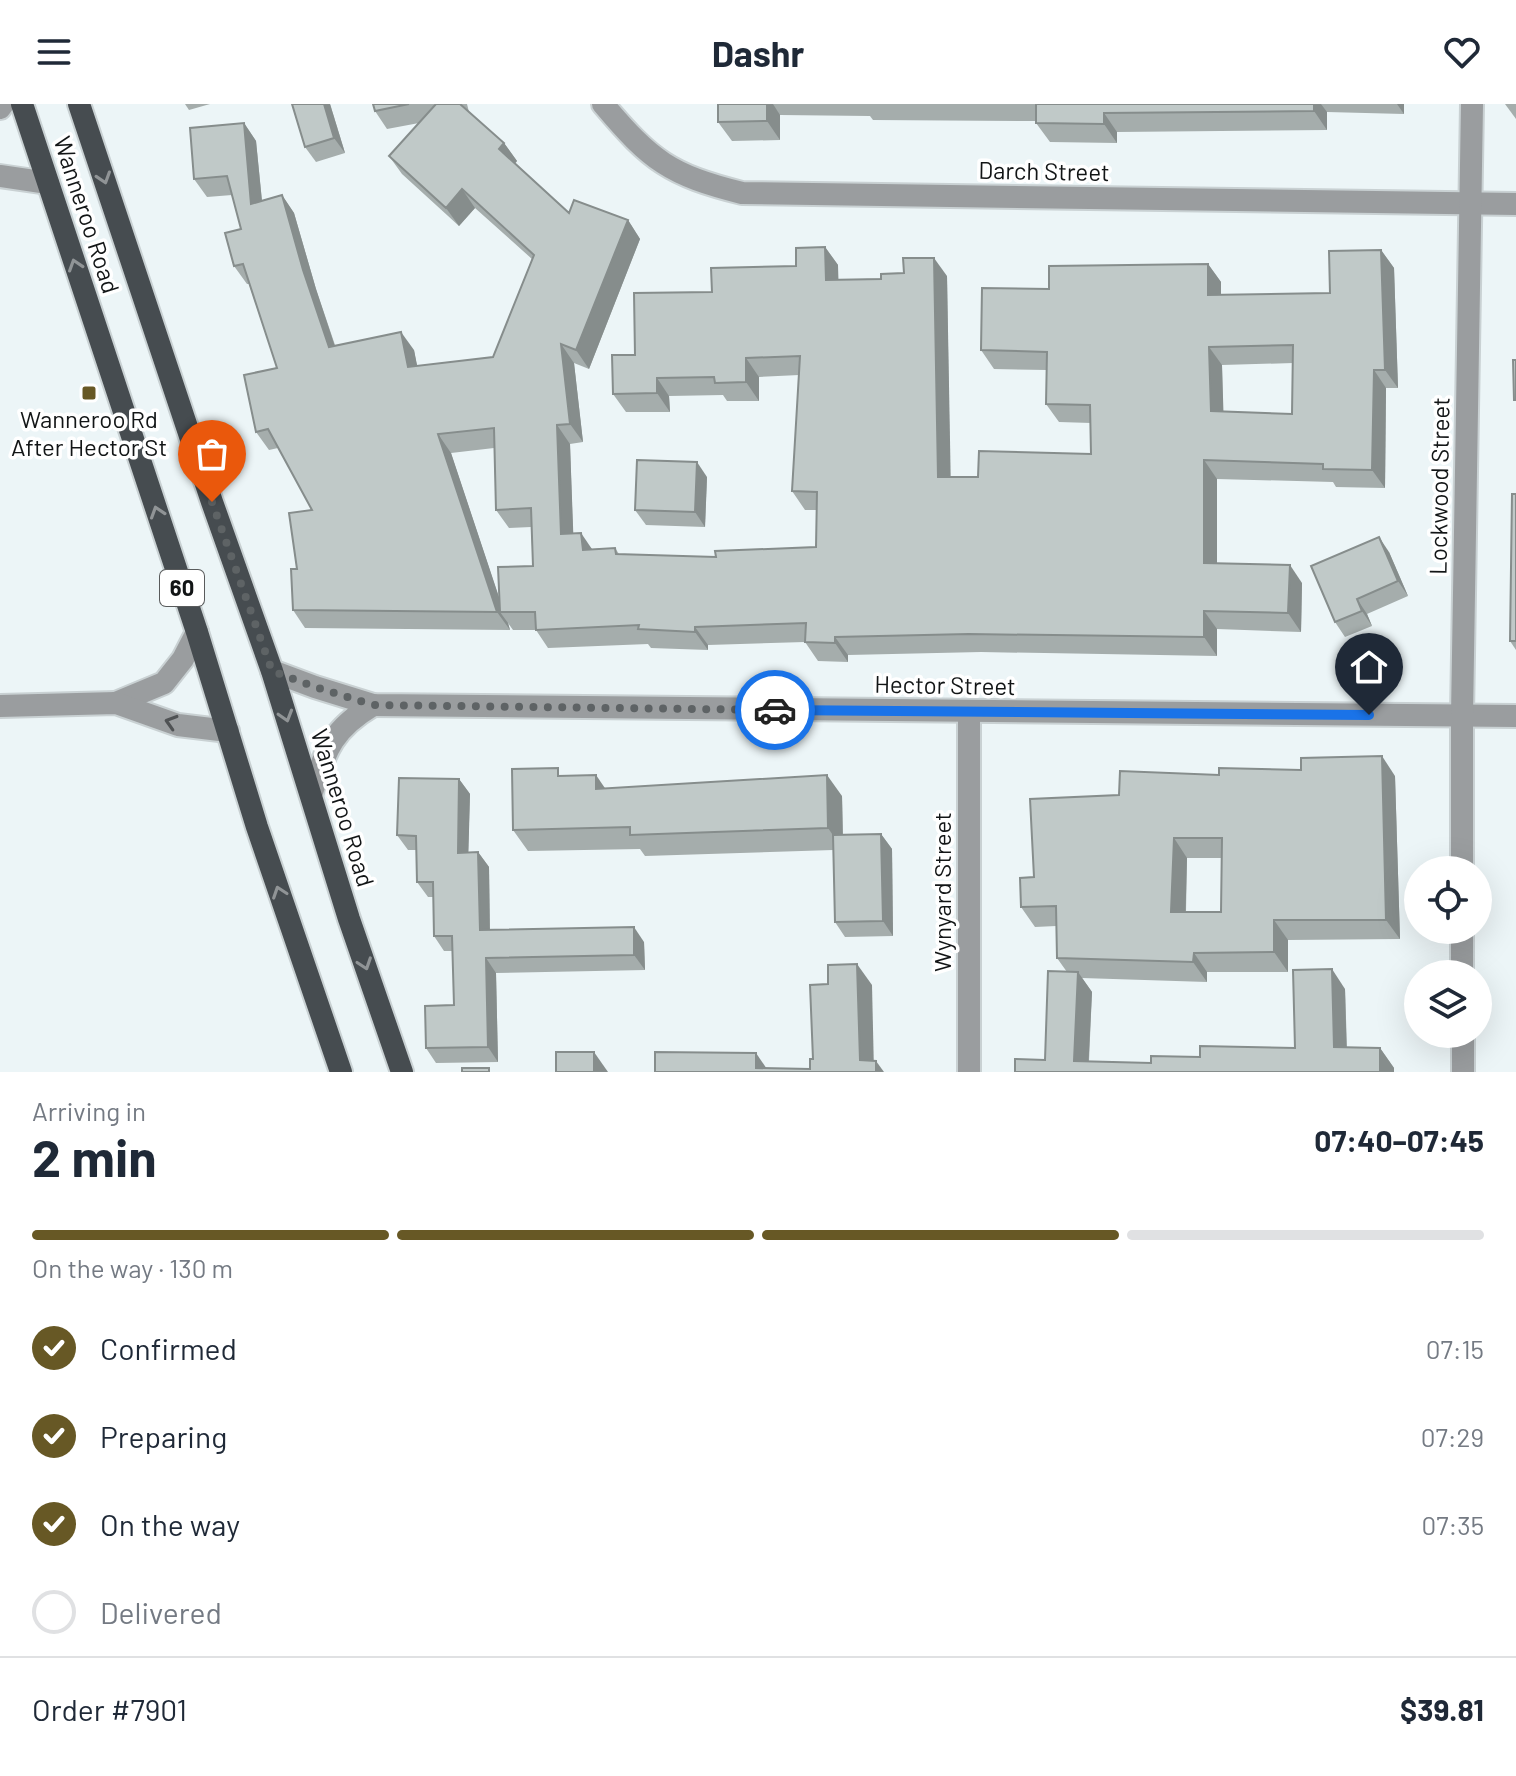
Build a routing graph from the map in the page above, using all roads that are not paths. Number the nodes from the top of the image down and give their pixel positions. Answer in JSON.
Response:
{"nodes":[{"id":1,"x":22,"y":104,"type":"edge"},
{"id":2,"x":79,"y":104,"type":"edge"},
{"id":3,"x":603,"y":104,"type":"edge"},
{"id":4,"x":1472,"y":104,"type":"edge"},
{"id":5,"x":0,"y":176,"type":"edge"},
{"id":6,"x":48,"y":183,"type":"junction"},
{"id":7,"x":1472,"y":204,"type":"junction"},
{"id":8,"x":1516,"y":204,"type":"edge"},
{"id":9,"x":197,"y":632,"type":"junction"},
{"id":10,"x":272,"y":671,"type":"junction"},
{"id":11,"x":116,"y":703,"type":"junction"},
{"id":12,"x":373,"y":705,"type":"junction"},
{"id":13,"x":0,"y":706,"type":"edge"},
{"id":14,"x":969,"y":712,"type":"junction"},
{"id":15,"x":1462,"y":716,"type":"junction"},
{"id":16,"x":1516,"y":716,"type":"edge"},
{"id":17,"x":228,"y":731,"type":"junction"},
{"id":18,"x":311,"y":795,"type":"junction"},
{"id":19,"x":1462,"y":856,"type":"edge"},
{"id":20,"x":1463,"y":1048,"type":"edge"},
{"id":21,"x":341,"y":1072,"type":"edge"},
{"id":22,"x":402,"y":1072,"type":"edge"},
{"id":23,"x":969,"y":1072,"type":"edge"},
{"id":24,"x":1463,"y":1072,"type":"edge"}],
"edges":[{"from":1,"to":6,"type":"highway","name":"Wanneroo Road","number":"60"},
{"from":2,"to":10,"type":"highway","name":"Wanneroo Road","number":"60","one_way":true},
{"from":3,"to":7,"type":"street","name":"Darch Street"},
{"from":4,"to":7,"type":"street","name":"Lockwood Street"},
{"from":5,"to":6,"type":"street"},
{"from":9,"to":6,"type":"highway","name":"Wanneroo Road","number":"60","one_way":true},
{"from":7,"to":8,"type":"street","name":"Darch Street"},
{"from":7,"to":15,"type":"street","name":"Lockwood Street"},
{"from":9,"to":11,"type":"street"},
{"from":9,"to":17,"type":"highway","name":"Wanneroo Road","number":"60"},
{"from":10,"to":12,"type":"street","name":"Hector Street"},
{"from":10,"to":18,"type":"highway","name":"Wanneroo Road","number":"60","one_way":true},
{"from":11,"to":13,"type":"street"},
{"from":17,"to":11,"type":"street","one_way":true},
{"from":12,"to":14,"type":"street","name":"Hector Street"},
{"from":12,"to":18,"type":"street"},
{"from":14,"to":15,"type":"street","name":"Hector Street"},
{"from":14,"to":23,"type":"street","name":"Wynyard Street"},
{"from":15,"to":16,"type":"street","name":"Hector Street"},
{"from":15,"to":19,"type":"street","name":"Lockwood Street"},
{"from":21,"to":17,"type":"highway","name":"Wanneroo Road","number":"60","one_way":true},
{"from":18,"to":22,"type":"highway","name":"Wanneroo Road","number":"60","one_way":true},
{"from":20,"to":24,"type":"street"}]}
